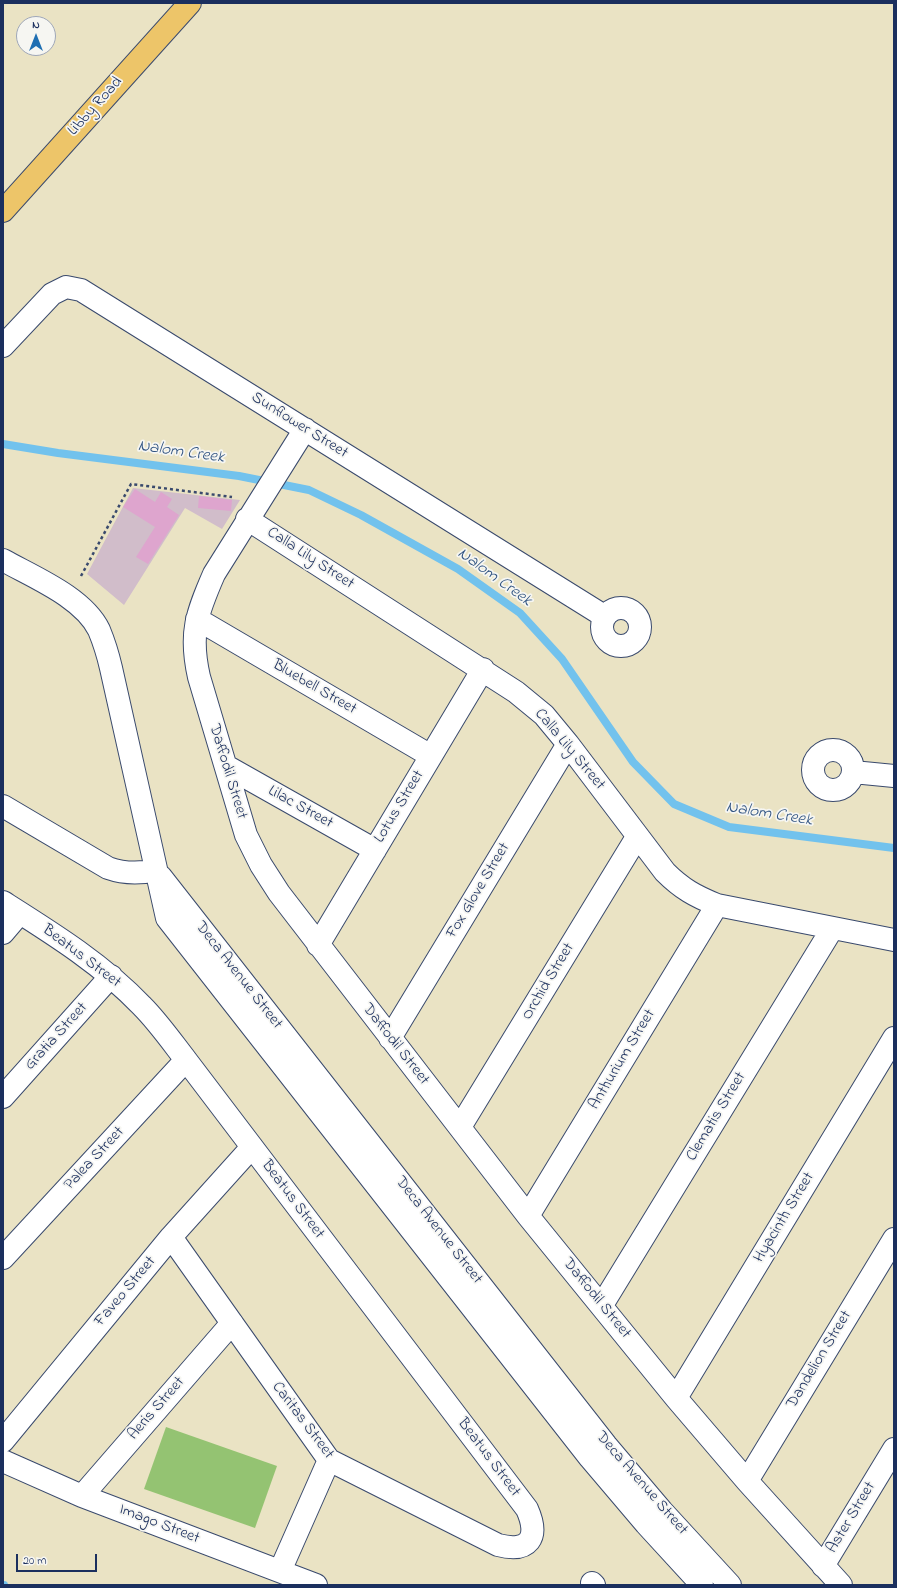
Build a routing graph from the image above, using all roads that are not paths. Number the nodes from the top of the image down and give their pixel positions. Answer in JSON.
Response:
{"nodes":[{"id":1,"x":190,"y":3,"type":"edge"},
{"id":2,"x":3,"y":211,"type":"edge"},
{"id":3,"x":3,"y":346,"type":"edge"},
{"id":4,"x":305,"y":429,"type":"junction"},
{"id":5,"x":256,"y":505,"type":"junction"},
{"id":6,"x":3,"y":560,"type":"edge"},
{"id":7,"x":604,"y":616,"type":"dead end"},
{"id":8,"x":196,"y":619,"type":"junction"},
{"id":9,"x":483,"y":669,"type":"junction"},
{"id":10,"x":568,"y":744,"type":"junction"},
{"id":11,"x":431,"y":756,"type":"junction"},
{"id":12,"x":226,"y":766,"type":"junction"},
{"id":13,"x":853,"y":772,"type":"dead end"},
{"id":14,"x":894,"y":776,"type":"edge"},
{"id":15,"x":3,"y":806,"type":"edge"},
{"id":16,"x":637,"y":837,"type":"junction"},
{"id":17,"x":375,"y":850,"type":"junction"},
{"id":18,"x":156,"y":870,"type":"junction"},
{"id":19,"x":717,"y":905,"type":"junction"},
{"id":20,"x":12,"y":908,"type":"edge"},
{"id":21,"x":832,"y":929,"type":"junction"},
{"id":22,"x":3,"y":933,"type":"edge"},
{"id":23,"x":894,"y":940,"type":"edge"},
{"id":24,"x":318,"y":945,"type":"junction"},
{"id":25,"x":111,"y":976,"type":"junction"},
{"id":26,"x":390,"y":1038,"type":"junction"},
{"id":27,"x":894,"y":1038,"type":"edge"},
{"id":28,"x":186,"y":1060,"type":"junction"},
{"id":29,"x":3,"y":1097,"type":"edge"},
{"id":30,"x":460,"y":1127,"type":"junction"},
{"id":31,"x":252,"y":1147,"type":"junction"},
{"id":32,"x":528,"y":1216,"type":"junction"},
{"id":33,"x":171,"y":1237,"type":"junction"},
{"id":34,"x":894,"y":1239,"type":"edge"},
{"id":35,"x":3,"y":1258,"type":"edge"},
{"id":36,"x":602,"y":1305,"type":"junction"},
{"id":37,"x":232,"y":1323,"type":"junction"},
{"id":38,"x":676,"y":1398,"type":"junction"},
{"id":39,"x":3,"y":1441,"type":"edge"},
{"id":40,"x":894,"y":1449,"type":"edge"},
{"id":41,"x":328,"y":1460,"type":"junction"},
{"id":42,"x":3,"y":1461,"type":"edge"},
{"id":43,"x":612,"y":1469,"type":"junction"},
{"id":44,"x":747,"y":1481,"type":"junction"},
{"id":45,"x":82,"y":1496,"type":"junction"},
{"id":46,"x":532,"y":1538,"type":"joint"},
{"id":47,"x":823,"y":1566,"type":"junction"},
{"id":48,"x":280,"y":1571,"type":"junction"},
{"id":49,"x":316,"y":1585,"type":"edge"},
{"id":50,"x":702,"y":1585,"type":"edge"},
{"id":51,"x":730,"y":1585,"type":"edge"},
{"id":52,"x":840,"y":1585,"type":"edge"}],
"edges":[{"from":1,"to":2,"type":"main road","name":"Libby Road"},
{"from":3,"to":4,"type":"street","name":"Sunflower Street"},
{"from":4,"to":5,"type":"street","name":"Daffodil Street"},
{"from":4,"to":7,"type":"street","name":"Sunflower Street"},
{"from":5,"to":8,"type":"street","name":"Daffodil Street"},
{"from":5,"to":9,"type":"street","name":"Calla Lily Street"},
{"from":6,"to":18,"type":"street","name":"Deca Avenue Street"},
{"from":8,"to":11,"type":"street","name":"Bluebell Street"},
{"from":8,"to":12,"type":"street","name":"Daffodil Street"},
{"from":9,"to":10,"type":"street","name":"Calla Lily Street"},
{"from":9,"to":11,"type":"street","name":"Lotus Street"},
{"from":10,"to":16,"type":"street","name":"Calla Lily Street"},
{"from":10,"to":26,"type":"street","name":"Fox Glove Street"},
{"from":11,"to":17,"type":"street","name":"Lotus Street"},
{"from":12,"to":17,"type":"street","name":"Lilac Street"},
{"from":12,"to":24,"type":"street","name":"Daffodil Street"},
{"from":13,"to":14,"type":"street"},
{"from":15,"to":18,"type":"street"},
{"from":16,"to":19,"type":"street","name":"Calla Lily Street"},
{"from":16,"to":30,"type":"street","name":"Orchid Street"},
{"from":17,"to":24,"type":"street","name":"Lotus Street"},
{"from":18,"to":43,"type":"street","name":"Deca Avenue Street"},
{"from":19,"to":21,"type":"street","name":"Calla Lily Street"},
{"from":19,"to":32,"type":"street","name":"Anthurium Street"},
{"from":20,"to":22,"type":"street"},
{"from":20,"to":25,"type":"street","name":"Beatus Street"},
{"from":21,"to":23,"type":"street","name":"Calla Lily Street"},
{"from":21,"to":36,"type":"street","name":"Clematis Street"},
{"from":24,"to":26,"type":"street","name":"Daffodil Street"},
{"from":25,"to":28,"type":"street","name":"Beatus Street"},
{"from":25,"to":29,"type":"street","name":"Gratia Street"},
{"from":26,"to":30,"type":"street","name":"Daffodil Street"},
{"from":27,"to":38,"type":"street","name":"Hyacinth Street"},
{"from":28,"to":31,"type":"street","name":"Beatus Street"},
{"from":28,"to":35,"type":"street","name":"Palea Street"},
{"from":30,"to":32,"type":"street","name":"Daffodil Street"},
{"from":31,"to":33,"type":"street","name":"Faveo Street"},
{"from":31,"to":46,"type":"street","name":"Beatus Street"},
{"from":32,"to":36,"type":"street","name":"Daffodil Street"},
{"from":33,"to":37,"type":"street","name":"Caritas Street"},
{"from":33,"to":39,"type":"street","name":"Faveo Street"},
{"from":34,"to":44,"type":"street","name":"Dandelion Street"},
{"from":36,"to":38,"type":"street","name":"Daffodil Street"},
{"from":37,"to":41,"type":"street","name":"Caritas Street"},
{"from":37,"to":45,"type":"street","name":"Aeris Street"},
{"from":38,"to":44,"type":"street","name":"Daffodil Street"},
{"from":40,"to":47,"type":"street","name":"Aster Street"},
{"from":41,"to":46,"type":"street","name":"Caritas Street"},
{"from":41,"to":48,"type":"street"},
{"from":42,"to":45,"type":"street","name":"Imago Street"},
{"from":43,"to":50,"type":"street","name":"Deca Avenue Street"},
{"from":43,"to":51,"type":"street","name":"Deca Avenue Street"},
{"from":44,"to":47,"type":"street","name":"Daffodil Street"},
{"from":45,"to":48,"type":"street","name":"Imago Street"},
{"from":47,"to":52,"type":"street","name":"Daffodil Street"},
{"from":48,"to":49,"type":"street","name":"Imago Street"}]}
